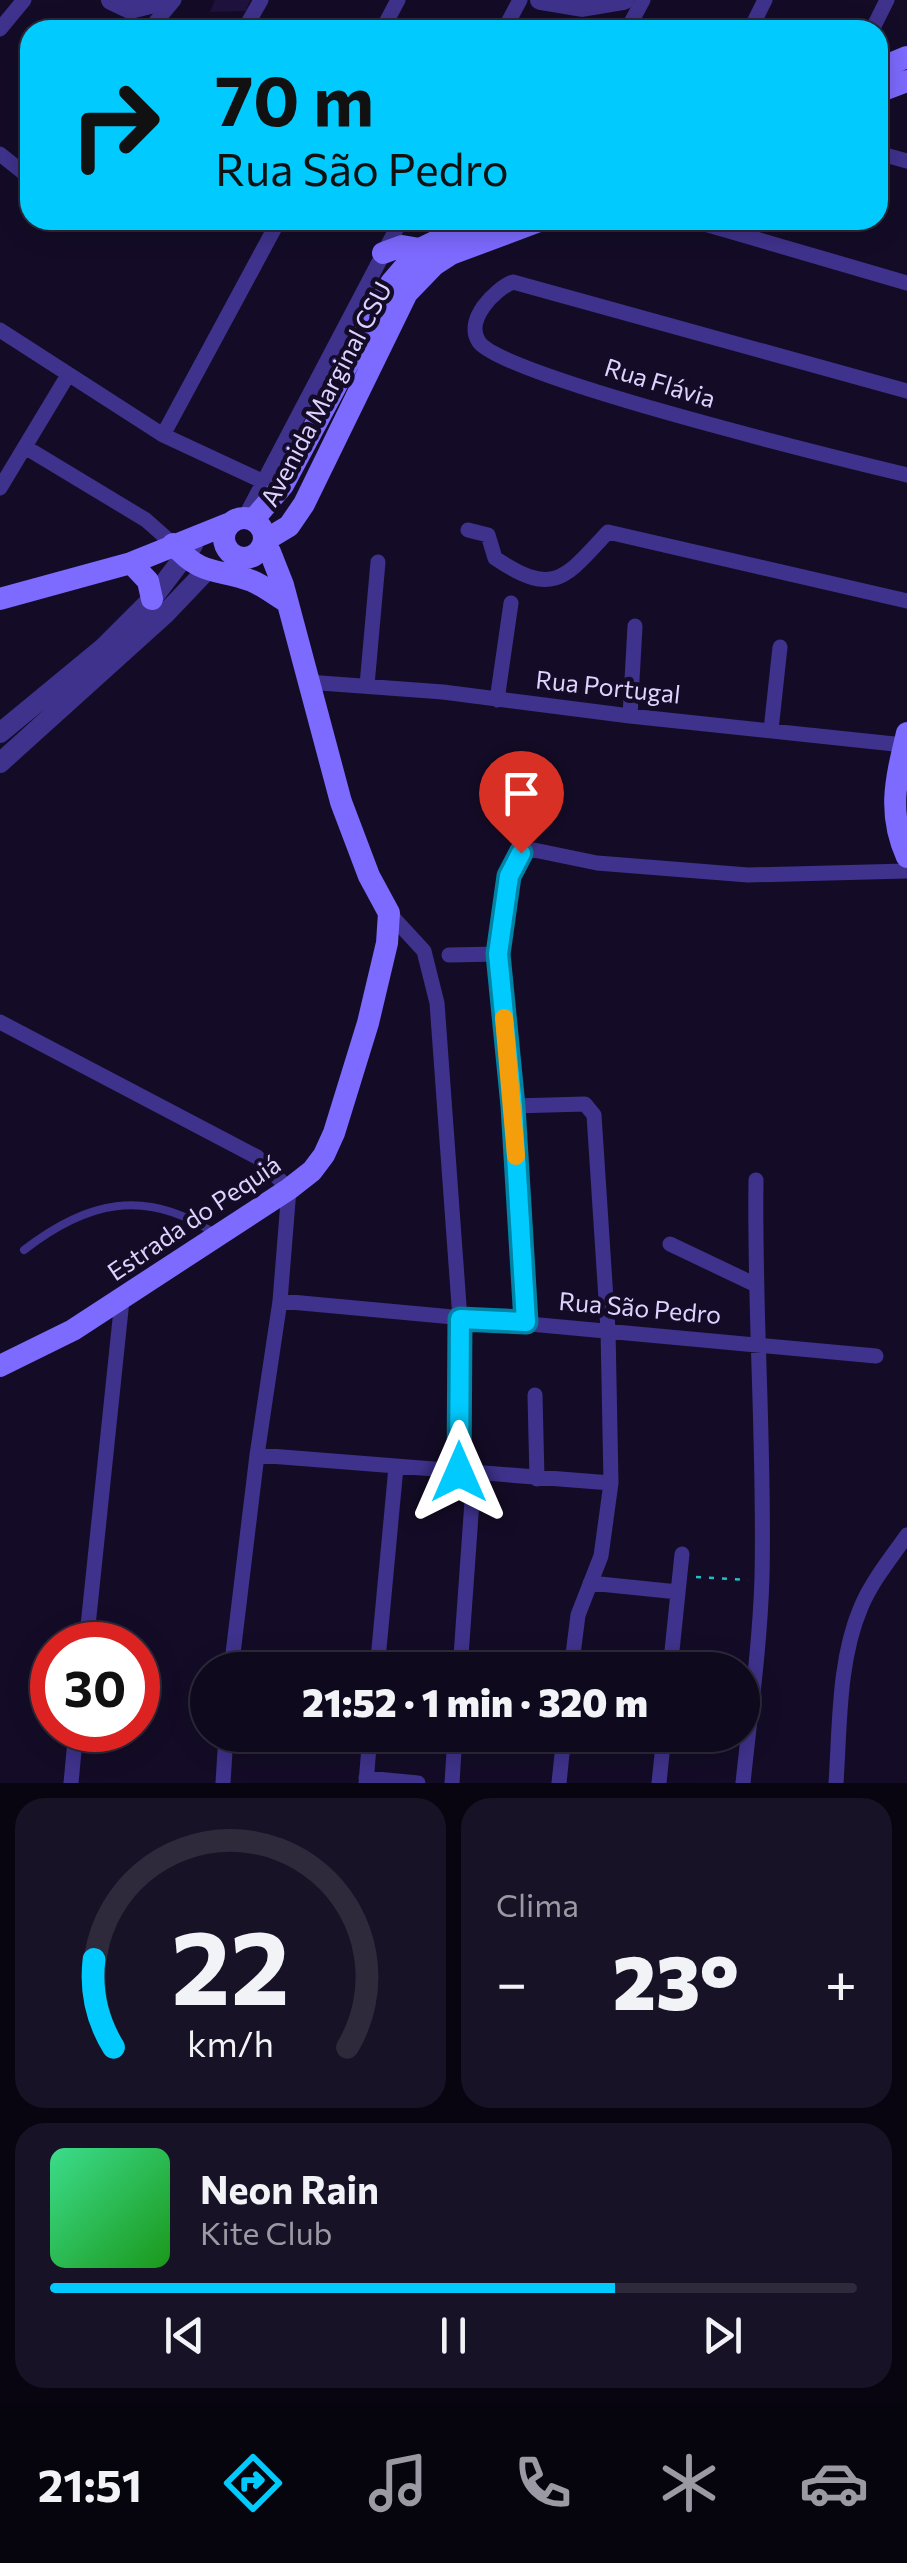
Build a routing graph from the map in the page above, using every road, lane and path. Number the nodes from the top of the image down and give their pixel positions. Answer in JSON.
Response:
{"nodes":[{"id":1,"x":111,"y":0,"type":"edge"},
{"id":2,"x":170,"y":0,"type":"edge"},
{"id":3,"x":540,"y":0,"type":"edge"},
{"id":4,"x":624,"y":0,"type":"edge"},
{"id":5,"x":12,"y":5,"type":"edge"},
{"id":6,"x":0,"y":29,"type":"edge"},
{"id":7,"x":0,"y":154,"type":"edge"},
{"id":8,"x":20,"y":170,"type":"edge"},
{"id":9,"x":274,"y":230,"type":"edge"},
{"id":10,"x":396,"y":230,"type":"edge"},
{"id":11,"x":459,"y":230,"type":"edge"},
{"id":12,"x":515,"y":230,"type":"edge"},
{"id":13,"x":726,"y":230,"type":"edge"},
{"id":14,"x":420,"y":249,"type":"junction"},
{"id":15,"x":383,"y":253,"type":"junction"},
{"id":16,"x":907,"y":282,"type":"edge"},
{"id":17,"x":0,"y":330,"type":"edge"},
{"id":18,"x":68,"y":375,"type":"junction"},
{"id":19,"x":907,"y":391,"type":"edge"},
{"id":20,"x":163,"y":435,"type":"junction"},
{"id":21,"x":25,"y":447,"type":"junction"},
{"id":22,"x":907,"y":475,"type":"edge"},
{"id":23,"x":262,"y":481,"type":"junction"},
{"id":24,"x":0,"y":488,"type":"edge"},
{"id":25,"x":251,"y":529,"type":"junction"},
{"id":26,"x":468,"y":530,"type":"dead end"},
{"id":27,"x":178,"y":550,"type":"junction"},
{"id":28,"x":234,"y":556,"type":"junction"},
{"id":29,"x":378,"y":562,"type":"dead end"},
{"id":30,"x":131,"y":563,"type":"junction"},
{"id":31,"x":206,"y":571,"type":"junction"},
{"id":32,"x":249,"y":580,"type":"junction"},
{"id":33,"x":0,"y":600,"type":"edge"},
{"id":34,"x":152,"y":600,"type":"junction"},
{"id":35,"x":286,"y":602,"type":"junction"},
{"id":36,"x":907,"y":602,"type":"edge"},
{"id":37,"x":511,"y":603,"type":"dead end"},
{"id":38,"x":635,"y":626,"type":"dead end"},
{"id":39,"x":780,"y":648,"type":"dead end"},
{"id":40,"x":307,"y":682,"type":"junction"},
{"id":41,"x":368,"y":685,"type":"junction"},
{"id":42,"x":497,"y":700,"type":"junction"},
{"id":43,"x":54,"y":701,"type":"junction"},
{"id":44,"x":630,"y":716,"type":"junction"},
{"id":45,"x":771,"y":730,"type":"junction"},
{"id":46,"x":0,"y":733,"type":"edge"},
{"id":47,"x":906,"y":739,"type":"edge"},
{"id":48,"x":0,"y":762,"type":"edge"},
{"id":49,"x":907,"y":857,"type":"edge"},
{"id":50,"x":907,"y":872,"type":"edge"},
{"id":51,"x":389,"y":913,"type":"junction"},
{"id":52,"x":498,"y":954,"type":"junction"},
{"id":53,"x":449,"y":955,"type":"dead end"},
{"id":54,"x":0,"y":1022,"type":"edge"},
{"id":55,"x":513,"y":1106,"type":"junction"},
{"id":56,"x":756,"y":1180,"type":"dead end"},
{"id":57,"x":289,"y":1189,"type":"junction"},
{"id":58,"x":218,"y":1235,"type":"junction"},
{"id":59,"x":670,"y":1244,"type":"dead end"},
{"id":60,"x":24,"y":1250,"type":"dead end"},
{"id":61,"x":754,"y":1284,"type":"junction"},
{"id":62,"x":122,"y":1300,"type":"junction"},
{"id":63,"x":280,"y":1302,"type":"junction"},
{"id":64,"x":460,"y":1319,"type":"junction"},
{"id":65,"x":526,"y":1322,"type":"junction"},
{"id":66,"x":608,"y":1330,"type":"junction"},
{"id":67,"x":758,"y":1343,"type":"junction"},
{"id":68,"x":876,"y":1356,"type":"dead end"},
{"id":69,"x":0,"y":1366,"type":"edge"},
{"id":70,"x":534,"y":1394,"type":"dead end"},
{"id":71,"x":257,"y":1455,"type":"junction"},
{"id":72,"x":396,"y":1467,"type":"junction"},
{"id":73,"x":467,"y":1472,"type":"junction"},
{"id":74,"x":537,"y":1478,"type":"junction"},
{"id":75,"x":611,"y":1484,"type":"junction"},
{"id":76,"x":907,"y":1535,"type":"edge"},
{"id":77,"x":682,"y":1554,"type":"dead end"},
{"id":78,"x":762,"y":1581,"type":"junction"},
{"id":79,"x":590,"y":1584,"type":"junction"},
{"id":80,"x":679,"y":1584,"type":"junction"},
{"id":81,"x":88,"y":1622,"type":"edge"},
{"id":82,"x":234,"y":1652,"type":"edge"},
{"id":83,"x":378,"y":1652,"type":"edge"},
{"id":84,"x":461,"y":1652,"type":"edge"},
{"id":85,"x":573,"y":1652,"type":"edge"},
{"id":86,"x":672,"y":1652,"type":"edge"},
{"id":87,"x":74,"y":1752,"type":"edge"},
{"id":88,"x":225,"y":1752,"type":"edge"},
{"id":89,"x":369,"y":1752,"type":"edge"},
{"id":90,"x":454,"y":1752,"type":"edge"},
{"id":91,"x":562,"y":1752,"type":"edge"},
{"id":92,"x":662,"y":1752,"type":"edge"},
{"id":93,"x":366,"y":1781,"type":"edge"},
{"id":94,"x":71,"y":1783,"type":"edge"},
{"id":95,"x":223,"y":1783,"type":"edge"},
{"id":96,"x":418,"y":1783,"type":"edge"},
{"id":97,"x":452,"y":1783,"type":"edge"},
{"id":98,"x":559,"y":1783,"type":"edge"},
{"id":99,"x":659,"y":1783,"type":"edge"},
{"id":100,"x":743,"y":1783,"type":"edge"},
{"id":101,"x":836,"y":1783,"type":"edge"}],
"edges":[{"from":1,"to":2,"type":"street"},
{"from":3,"to":4,"type":"street"},
{"from":5,"to":6,"type":"street"},
{"from":7,"to":8,"type":"street"},
{"from":9,"to":20,"type":"street"},
{"from":10,"to":15,"type":"street"},
{"from":11,"to":14,"type":"main road","name":"Avenida Marginal CSU"},
{"from":12,"to":25,"type":"main road","name":"Avenida Marginal CSU"},
{"from":13,"to":16,"type":"street"},
{"from":14,"to":15,"type":"main road"},
{"from":14,"to":25,"type":"main road","name":"Avenida Marginal CSU"},
{"from":15,"to":23,"type":"street"},
{"from":17,"to":18,"type":"street"},
{"from":18,"to":20,"type":"street"},
{"from":18,"to":21,"type":"street"},
{"from":19,"to":22,"type":"street","name":"Rua Flávia"},
{"from":20,"to":23,"type":"street"},
{"from":21,"to":24,"type":"street"},
{"from":21,"to":27,"type":"street"},
{"from":23,"to":25,"type":"street"},
{"from":25,"to":27,"type":"main road"},
{"from":25,"to":28,"type":"main road"},
{"from":25,"to":28,"type":"main road"},
{"from":25,"to":35,"type":"main road"},
{"from":26,"to":36,"type":"street"},
{"from":27,"to":30,"type":"main road"},
{"from":27,"to":31,"type":"main road"},
{"from":27,"to":34,"type":"street"},
{"from":28,"to":31,"type":"main road"},
{"from":28,"to":32,"type":"main road"},
{"from":29,"to":41,"type":"street"},
{"from":30,"to":33,"type":"main road"},
{"from":30,"to":34,"type":"main road"},
{"from":31,"to":32,"type":"main road"},
{"from":31,"to":43,"type":"street"},
{"from":32,"to":35,"type":"main road"},
{"from":34,"to":43,"type":"street"},
{"from":35,"to":40,"type":"main road"},
{"from":37,"to":42,"type":"street"},
{"from":38,"to":44,"type":"street"},
{"from":39,"to":45,"type":"street"},
{"from":40,"to":41,"type":"street","name":"Rua Portugal"},
{"from":40,"to":51,"type":"main road"},
{"from":41,"to":42,"type":"street","name":"Rua Portugal"},
{"from":42,"to":44,"type":"street","name":"Rua Portugal"},
{"from":43,"to":46,"type":"street"},
{"from":43,"to":48,"type":"street"},
{"from":44,"to":45,"type":"street","name":"Rua Portugal"},
{"from":45,"to":47,"type":"street","name":"Rua Portugal"},
{"from":47,"to":49,"type":"main road"},
{"from":50,"to":52,"type":"street"},
{"from":51,"to":57,"type":"main road","name":"Estrada do Pequiá"},
{"from":51,"to":64,"type":"street"},
{"from":52,"to":53,"type":"street"},
{"from":52,"to":55,"type":"street"},
{"from":54,"to":57,"type":"street"},
{"from":55,"to":65,"type":"street"},
{"from":55,"to":66,"type":"street"},
{"from":56,"to":61,"type":"street"},
{"from":57,"to":58,"type":"main road","name":"Estrada do Pequiá"},
{"from":57,"to":63,"type":"street"},
{"from":58,"to":60,"type":"lane"},
{"from":58,"to":62,"type":"main road","name":"Estrada do Pequiá"},
{"from":59,"to":61,"type":"street"},
{"from":61,"to":67,"type":"street"},
{"from":62,"to":69,"type":"main road","name":"Estrada do Pequiá"},
{"from":62,"to":81,"type":"street"},
{"from":63,"to":64,"type":"street","name":"Rua São Pedro"},
{"from":63,"to":71,"type":"street"},
{"from":64,"to":65,"type":"street","name":"Rua São Pedro"},
{"from":64,"to":73,"type":"street"},
{"from":65,"to":66,"type":"street","name":"Rua São Pedro"},
{"from":66,"to":67,"type":"street","name":"Rua São Pedro"},
{"from":66,"to":75,"type":"street"},
{"from":67,"to":68,"type":"street","name":"Rua São Pedro"},
{"from":67,"to":78,"type":"street"},
{"from":70,"to":74,"type":"street"},
{"from":71,"to":72,"type":"street"},
{"from":71,"to":82,"type":"street"},
{"from":72,"to":73,"type":"street"},
{"from":72,"to":83,"type":"street"},
{"from":73,"to":74,"type":"street"},
{"from":73,"to":84,"type":"street"},
{"from":74,"to":75,"type":"street"},
{"from":75,"to":79,"type":"street"},
{"from":76,"to":101,"type":"street"},
{"from":77,"to":80,"type":"street"},
{"from":78,"to":80,"type":"path"},
{"from":78,"to":100,"type":"street"},
{"from":79,"to":80,"type":"street"},
{"from":79,"to":85,"type":"street"},
{"from":80,"to":86,"type":"street"},
{"from":87,"to":94,"type":"street"},
{"from":88,"to":95,"type":"street"},
{"from":89,"to":93,"type":"street"},
{"from":90,"to":97,"type":"street"},
{"from":91,"to":98,"type":"street"},
{"from":92,"to":99,"type":"street"},
{"from":93,"to":96,"type":"street"}]}
